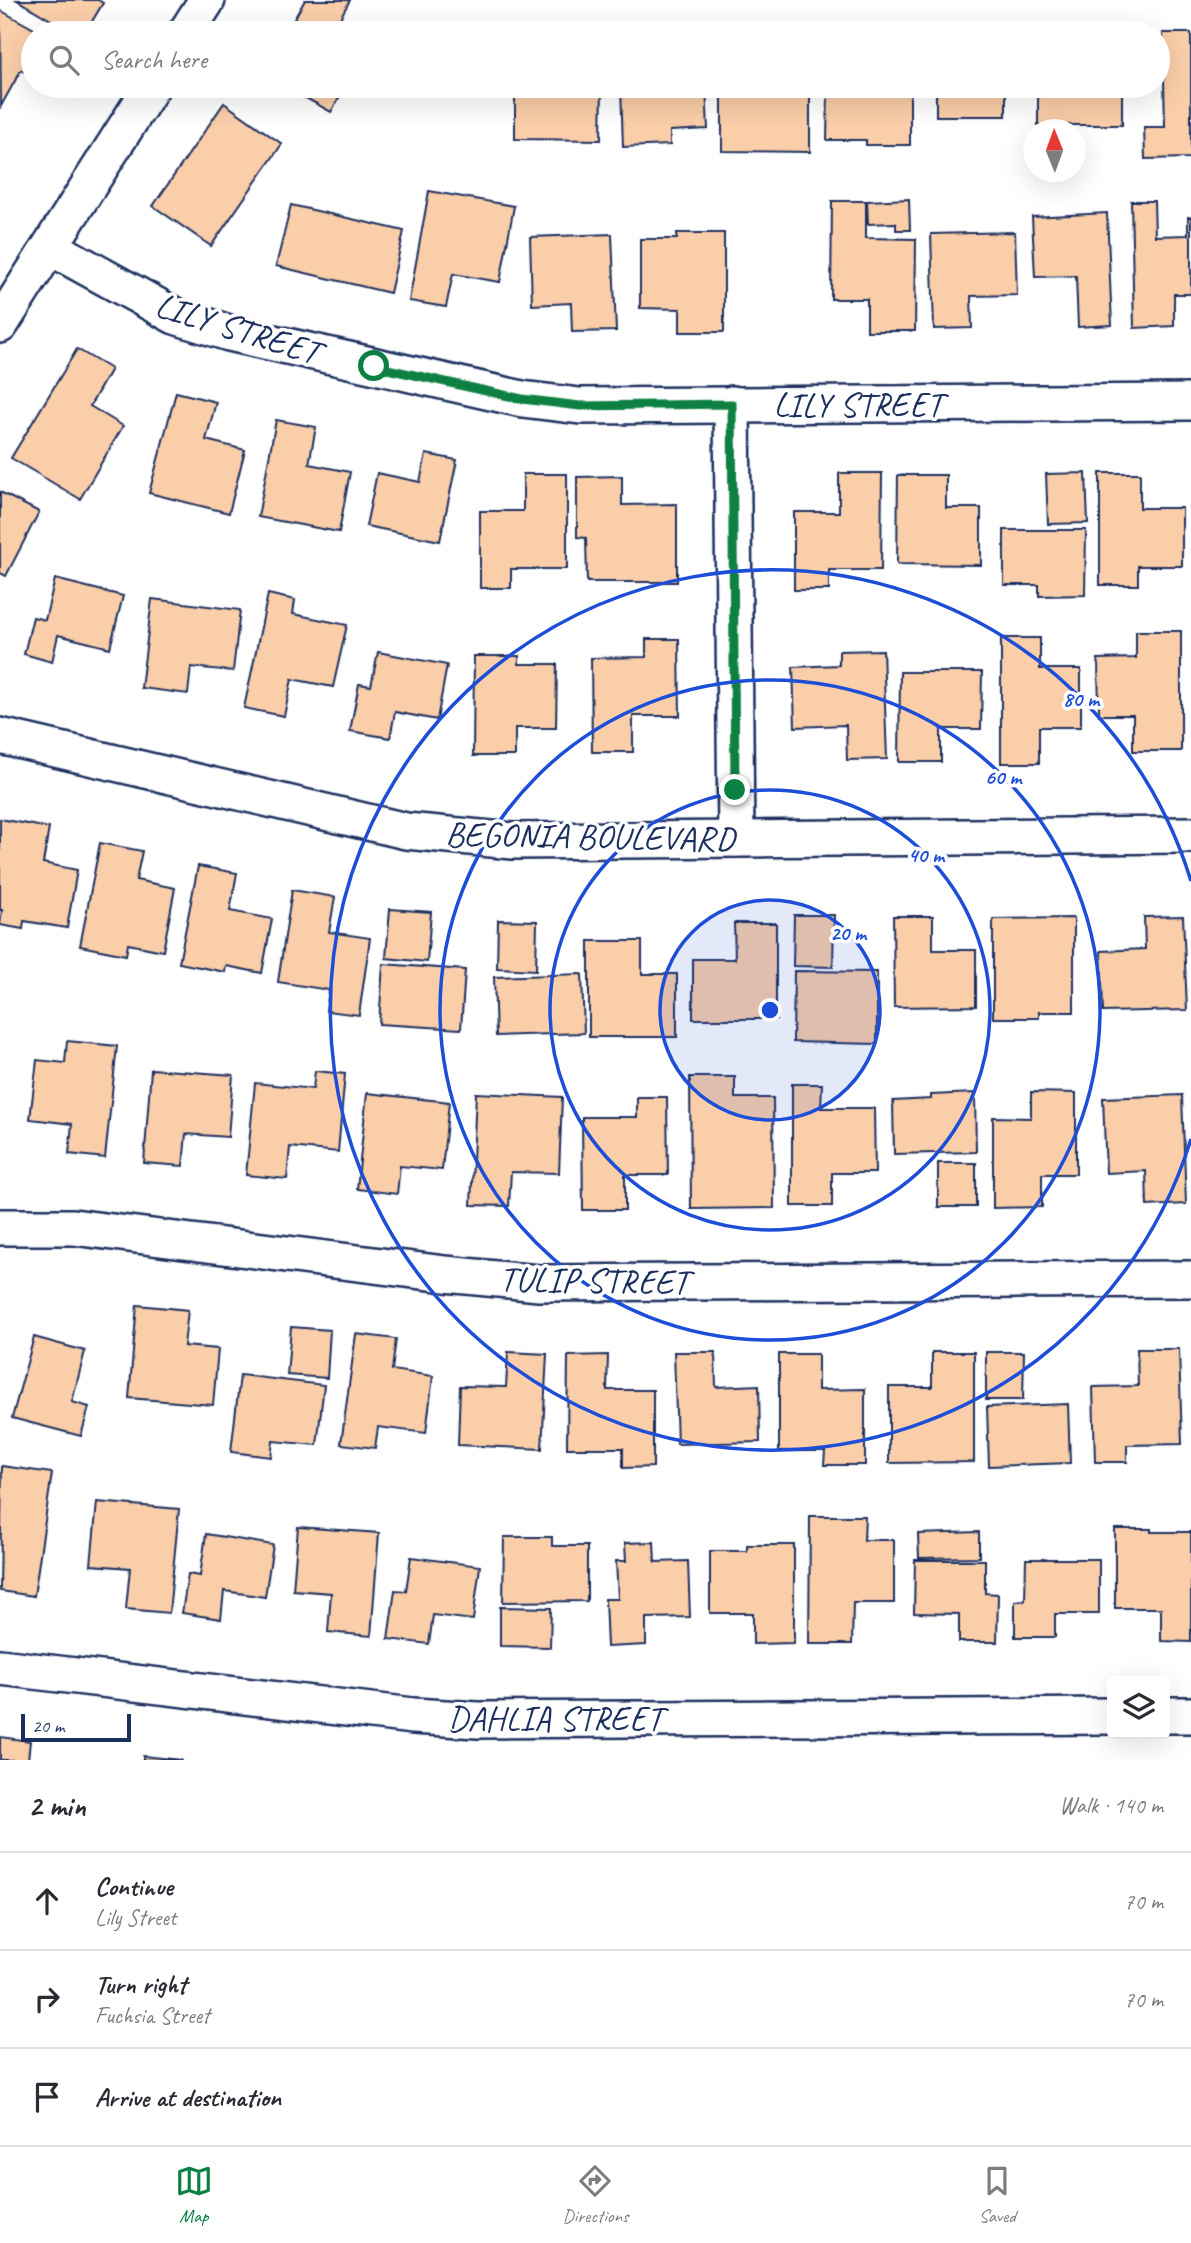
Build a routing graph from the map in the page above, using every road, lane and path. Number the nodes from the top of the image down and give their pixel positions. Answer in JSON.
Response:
{"nodes":[{"id":1,"x":207,"y":0,"type":"edge"},
{"id":2,"x":194,"y":21,"type":"edge"},
{"id":3,"x":144,"y":98,"type":"edge"},
{"id":4,"x":50,"y":247,"type":"junction"},
{"id":5,"x":0,"y":325,"type":"edge"},
{"id":6,"x":1191,"y":402,"type":"edge"},
{"id":7,"x":732,"y":404,"type":"junction"},
{"id":8,"x":0,"y":736,"type":"edge"},
{"id":9,"x":1191,"y":835,"type":"edge"},
{"id":10,"x":736,"y":839,"type":"junction"},
{"id":11,"x":0,"y":1227,"type":"edge"},
{"id":12,"x":1191,"y":1279,"type":"edge"},
{"id":13,"x":0,"y":1667,"type":"edge"},
{"id":14,"x":1170,"y":1715,"type":"edge"},
{"id":15,"x":1191,"y":1715,"type":"edge"},
{"id":16,"x":1107,"y":1716,"type":"edge"}],
"edges":[{"from":1,"to":2,"type":"street"},
{"from":3,"to":4,"type":"street"},
{"from":4,"to":5,"type":"street"},
{"from":4,"to":7,"type":"street","name":"LILY STREET"},
{"from":6,"to":7,"type":"street","name":"LILY STREET"},
{"from":7,"to":10,"type":"street"},
{"from":8,"to":10,"type":"street","name":"BEGONIA BOULEVARD"},
{"from":9,"to":10,"type":"street","name":"BEGONIA BOULEVARD"},
{"from":11,"to":12,"type":"street","name":"TULIP STREET"},
{"from":13,"to":16,"type":"street","name":"DAHLIA STREET"},
{"from":14,"to":15,"type":"street"}]}
